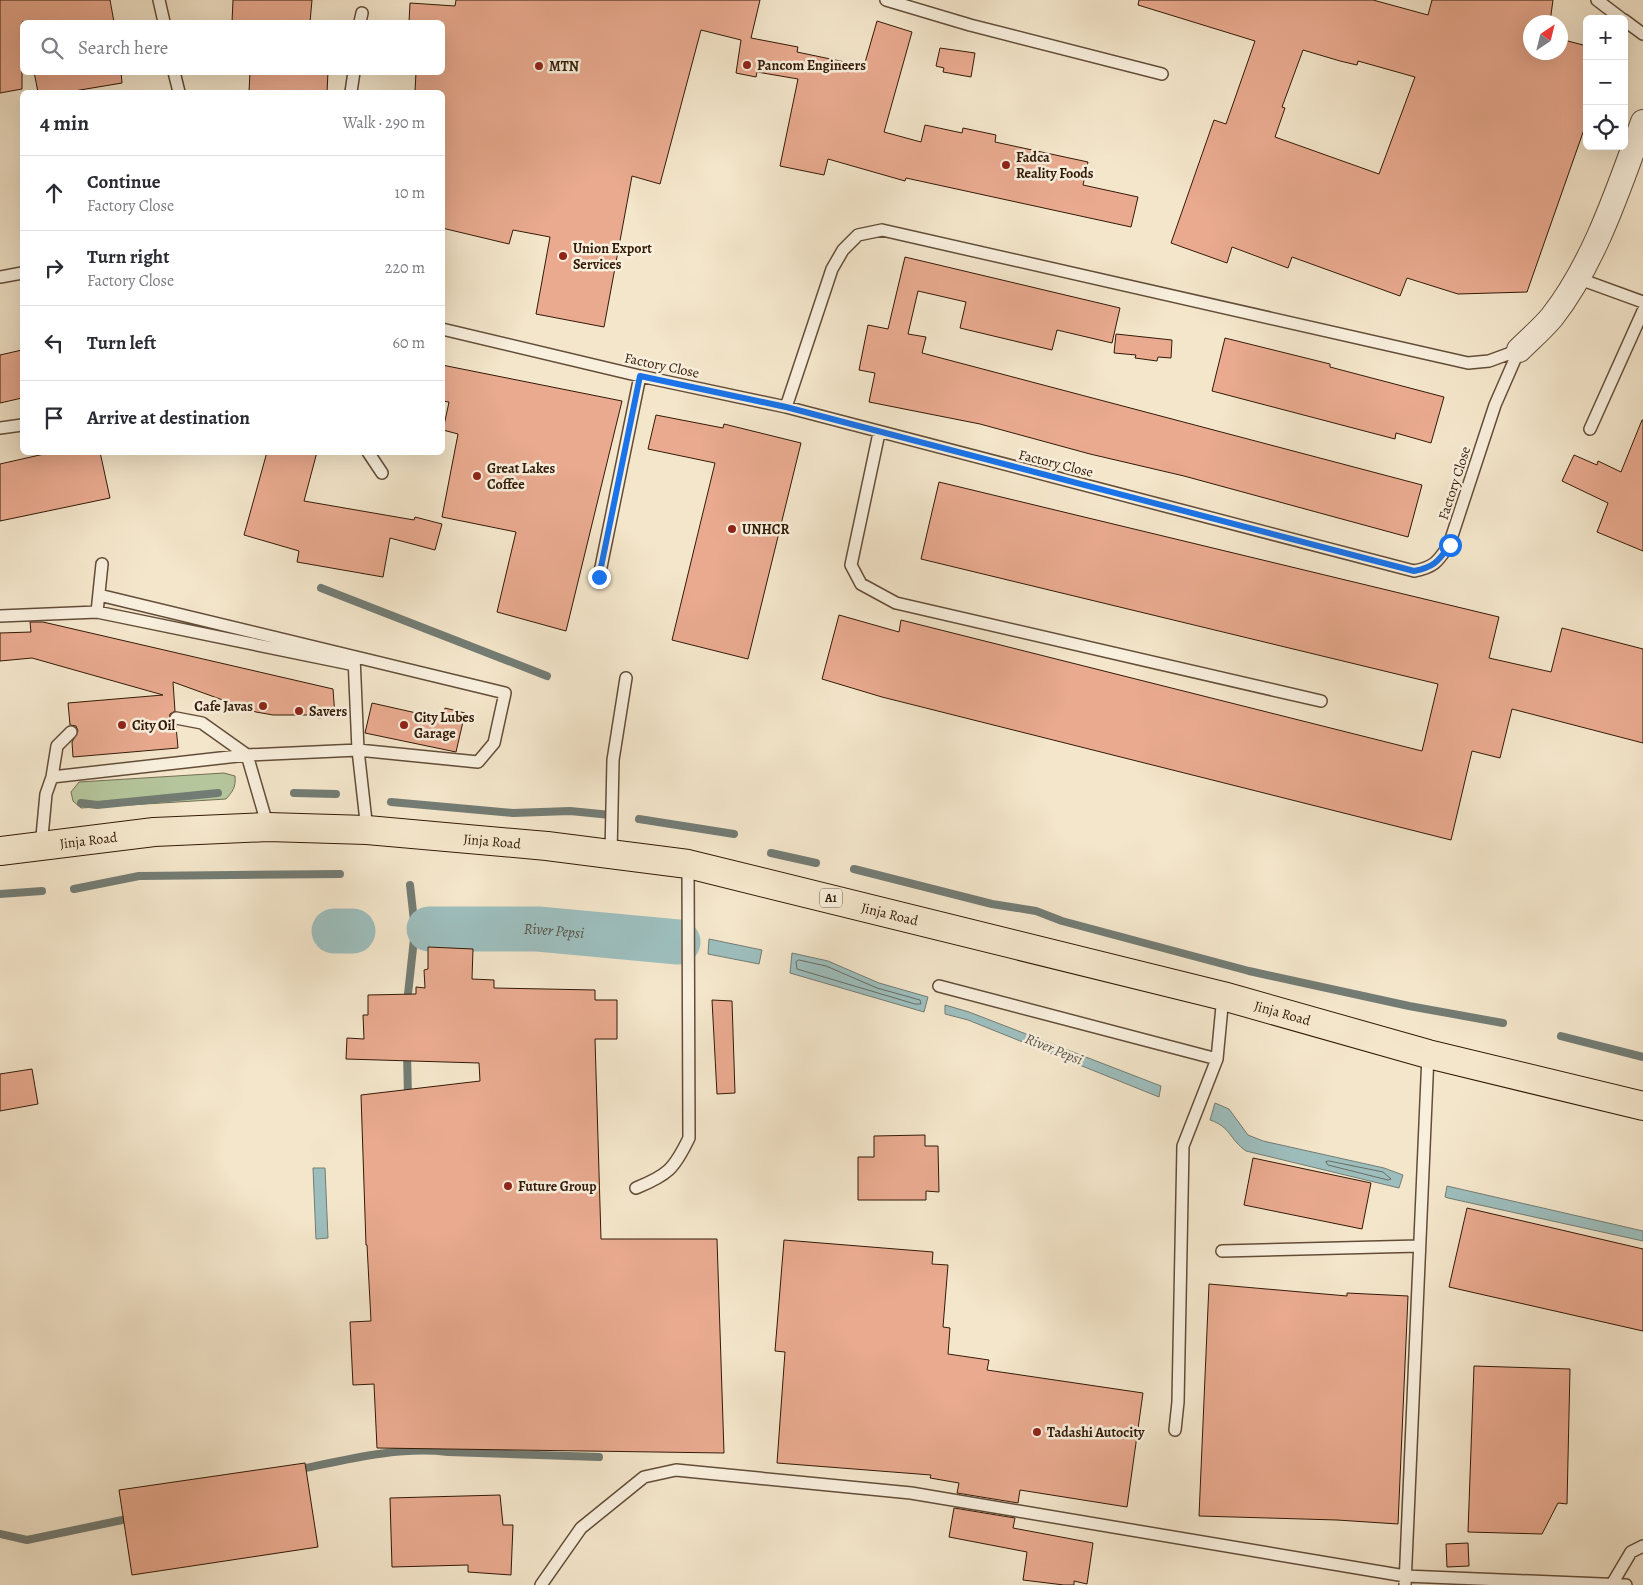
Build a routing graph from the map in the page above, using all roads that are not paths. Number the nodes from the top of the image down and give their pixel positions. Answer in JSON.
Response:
{"nodes":[{"id":1,"x":159,"y":0,"type":"edge"},
{"id":2,"x":886,"y":0,"type":"edge"},
{"id":3,"x":1597,"y":0,"type":"edge"},
{"id":4,"x":1616,"y":15,"type":"edge"},
{"id":5,"x":164,"y":20,"type":"edge"},
{"id":6,"x":1628,"y":24,"type":"edge"},
{"id":7,"x":1643,"y":34,"type":"edge"},
{"id":8,"x":1162,"y":74,"type":"dead end"},
{"id":9,"x":175,"y":75,"type":"edge"},
{"id":10,"x":354,"y":75,"type":"edge"},
{"id":11,"x":178,"y":90,"type":"edge"},
{"id":12,"x":351,"y":90,"type":"edge"},
{"id":13,"x":1643,"y":122,"type":"edge"},
{"id":14,"x":20,"y":273,"type":"edge"},
{"id":15,"x":0,"y":277,"type":"edge"},
{"id":16,"x":1577,"y":278,"type":"junction"},
{"id":17,"x":1643,"y":302,"type":"edge"},
{"id":18,"x":1643,"y":311,"type":"edge"},
{"id":19,"x":445,"y":330,"type":"edge"},
{"id":20,"x":1519,"y":350,"type":"junction"},
{"id":21,"x":640,"y":376,"type":"junction"},
{"id":22,"x":786,"y":407,"type":"junction"},
{"id":23,"x":20,"y":426,"type":"edge"},
{"id":24,"x":0,"y":428,"type":"edge"},
{"id":25,"x":1590,"y":429,"type":"dead end"},
{"id":26,"x":879,"y":432,"type":"junction"},
{"id":27,"x":370,"y":455,"type":"edge"},
{"id":28,"x":382,"y":473,"type":"dead end"},
{"id":29,"x":102,"y":564,"type":"dead end"},
{"id":30,"x":599,"y":577,"type":"dead end"},
{"id":31,"x":99,"y":595,"type":"junction"},
{"id":32,"x":97,"y":612,"type":"junction"},
{"id":33,"x":0,"y":616,"type":"edge"},
{"id":34,"x":355,"y":661,"type":"junction"},
{"id":35,"x":626,"y":678,"type":"dead end"},
{"id":36,"x":1322,"y":701,"type":"dead end"},
{"id":37,"x":176,"y":718,"type":"dead end"},
{"id":38,"x":71,"y":732,"type":"dead end"},
{"id":39,"x":358,"y":750,"type":"junction"},
{"id":40,"x":247,"y":755,"type":"junction"},
{"id":41,"x":52,"y":777,"type":"junction"},
{"id":42,"x":268,"y":827,"type":"junction"},
{"id":43,"x":367,"y":830,"type":"junction"},
{"id":44,"x":41,"y":846,"type":"junction"},
{"id":45,"x":0,"y":851,"type":"edge"},
{"id":46,"x":610,"y":854,"type":"junction"},
{"id":47,"x":688,"y":864,"type":"junction"},
{"id":48,"x":939,"y":986,"type":"dead end"},
{"id":49,"x":1223,"y":996,"type":"junction"},
{"id":50,"x":1428,"y":1054,"type":"junction"},
{"id":51,"x":1217,"y":1059,"type":"junction"},
{"id":52,"x":1643,"y":1106,"type":"edge"},
{"id":53,"x":636,"y":1188,"type":"dead end"},
{"id":54,"x":1419,"y":1246,"type":"junction"},
{"id":55,"x":1222,"y":1251,"type":"dead end"},
{"id":56,"x":1175,"y":1430,"type":"dead end"},
{"id":57,"x":1643,"y":1546,"type":"edge"},
{"id":58,"x":1405,"y":1581,"type":"edge"},
{"id":59,"x":1612,"y":1584,"type":"edge"},
{"id":60,"x":541,"y":1585,"type":"edge"},
{"id":61,"x":1626,"y":1585,"type":"edge"}],
"edges":[{"from":1,"to":5,"type":"lane"},
{"from":2,"to":8,"type":"lane"},
{"from":3,"to":4,"type":"lane"},
{"from":6,"to":7,"type":"lane"},
{"from":9,"to":11,"type":"lane"},
{"from":10,"to":12,"type":"lane"},
{"from":13,"to":16,"type":"street"},
{"from":14,"to":15,"type":"lane"},
{"from":16,"to":17,"type":"lane"},
{"from":16,"to":20,"type":"street"},
{"from":18,"to":25,"type":"lane"},
{"from":19,"to":21,"type":"lane","name":"Factory Close"},
{"from":20,"to":22,"type":"lane"},
{"from":20,"to":26,"type":"lane","name":"Factory Close"},
{"from":21,"to":22,"type":"lane","name":"Factory Close"},
{"from":21,"to":30,"type":"lane"},
{"from":22,"to":26,"type":"lane","name":"Factory Close"},
{"from":23,"to":24,"type":"lane"},
{"from":26,"to":36,"type":"lane"},
{"from":27,"to":28,"type":"lane"},
{"from":29,"to":31,"type":"lane"},
{"from":31,"to":32,"type":"lane"},
{"from":31,"to":34,"type":"lane"},
{"from":32,"to":33,"type":"lane"},
{"from":32,"to":34,"type":"lane"},
{"from":34,"to":39,"type":"lane"},
{"from":34,"to":39,"type":"lane"},
{"from":35,"to":46,"type":"lane"},
{"from":37,"to":40,"type":"lane"},
{"from":38,"to":41,"type":"lane"},
{"from":39,"to":40,"type":"lane"},
{"from":39,"to":43,"type":"lane"},
{"from":40,"to":41,"type":"lane"},
{"from":40,"to":42,"type":"lane"},
{"from":41,"to":44,"type":"lane"},
{"from":42,"to":43,"type":"highway","name":"Jinja Road","number":"A1"},
{"from":42,"to":44,"type":"highway","name":"Jinja Road","number":"A1"},
{"from":43,"to":46,"type":"highway","name":"Jinja Road","number":"A1"},
{"from":44,"to":45,"type":"highway","name":"Jinja Road","number":"A1"},
{"from":46,"to":47,"type":"highway","name":"Jinja Road","number":"A1"},
{"from":47,"to":49,"type":"highway","name":"Jinja Road","number":"A1"},
{"from":47,"to":53,"type":"lane"},
{"from":48,"to":51,"type":"lane"},
{"from":49,"to":50,"type":"highway","name":"Jinja Road","number":"A1"},
{"from":49,"to":51,"type":"lane"},
{"from":50,"to":52,"type":"highway","name":"Jinja Road","number":"A1"},
{"from":50,"to":54,"type":"lane"},
{"from":51,"to":56,"type":"lane"},
{"from":54,"to":55,"type":"lane"},
{"from":54,"to":58,"type":"lane"},
{"from":57,"to":59,"type":"lane"},
{"from":58,"to":59,"type":"lane"},
{"from":58,"to":60,"type":"lane"},
{"from":59,"to":61,"type":"lane"}]}
